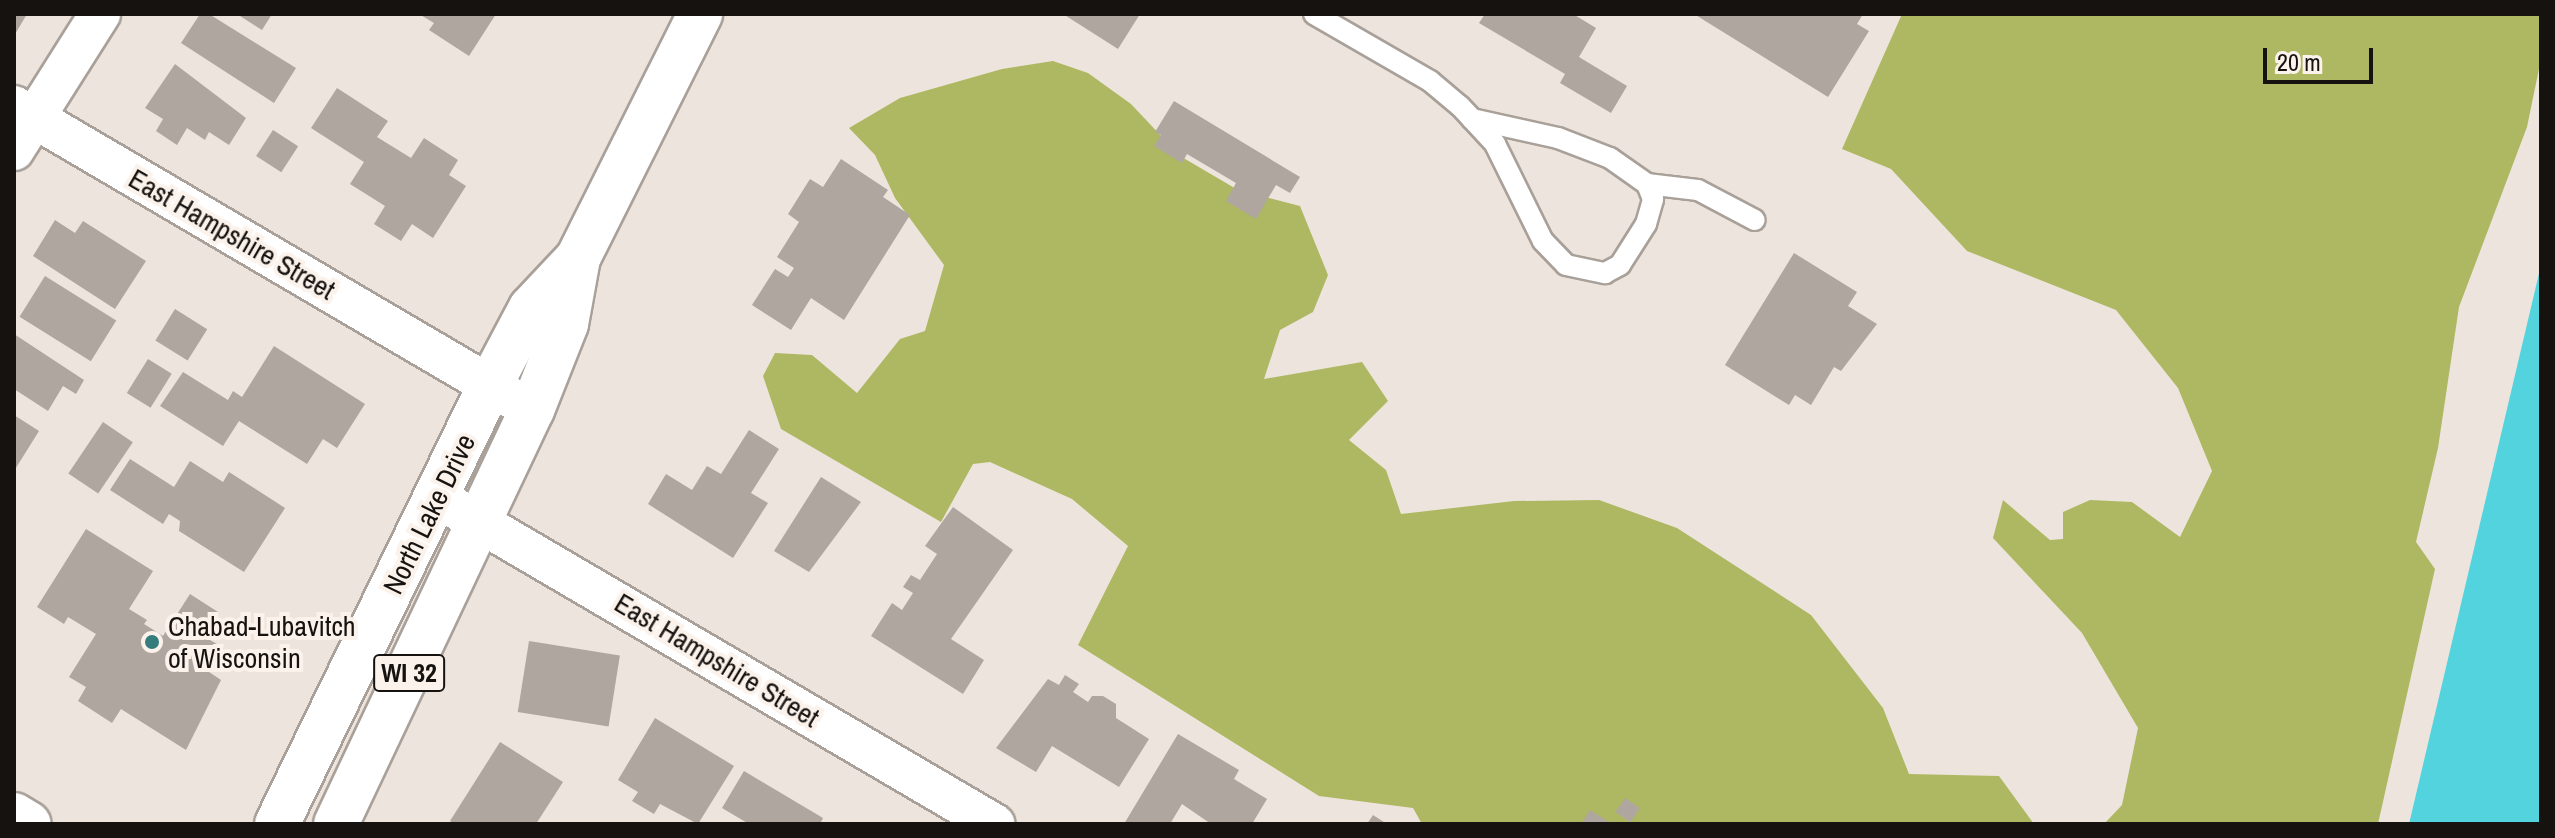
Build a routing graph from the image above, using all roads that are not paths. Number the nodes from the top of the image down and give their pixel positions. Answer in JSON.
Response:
{"nodes":[{"id":1,"x":100,"y":14,"type":"edge"},
{"id":2,"x":700,"y":14,"type":"edge"},
{"id":3,"x":1314,"y":14,"type":"edge"},
{"id":4,"x":1472,"y":119,"type":"junction"},
{"id":5,"x":21,"y":125,"type":"edge"},
{"id":6,"x":1647,"y":184,"type":"junction"},
{"id":7,"x":1755,"y":220,"type":"dead end"},
{"id":8,"x":578,"y":258,"type":"junction"},
{"id":9,"x":490,"y":385,"type":"junction"},
{"id":10,"x":532,"y":410,"type":"junction"},
{"id":11,"x":438,"y":498,"type":"junction"},
{"id":12,"x":481,"y":521,"type":"junction"},
{"id":13,"x":14,"y":815,"type":"edge"},
{"id":14,"x":29,"y":824,"type":"edge"},
{"id":15,"x":277,"y":824,"type":"edge"},
{"id":16,"x":336,"y":824,"type":"edge"},
{"id":17,"x":994,"y":824,"type":"edge"}],
"edges":[{"from":1,"to":5,"type":"street"},
{"from":2,"to":8,"type":"main road","name":"North Lake Drive","number":"WI 32"},
{"from":3,"to":4,"type":"lane"},
{"from":4,"to":6,"type":"lane"},
{"from":4,"to":6,"type":"lane"},
{"from":5,"to":9,"type":"street","name":"East Hampshire Street"},
{"from":6,"to":7,"type":"lane"},
{"from":8,"to":9,"type":"main road","name":"North Lake Drive","number":"WI 32"},
{"from":8,"to":10,"type":"main road","name":"North Lake Drive","number":"WI 32"},
{"from":9,"to":10,"type":"street","name":"East Hampshire Street"},
{"from":9,"to":11,"type":"main road","name":"North Lake Drive","number":"WI 32"},
{"from":10,"to":12,"type":"main road","name":"North Lake Drive","number":"WI 32"},
{"from":11,"to":12,"type":"street","name":"East Hampshire Street"},
{"from":11,"to":15,"type":"main road","name":"North Lake Drive","number":"WI 32"},
{"from":12,"to":16,"type":"main road","name":"North Lake Drive","number":"WI 32"},
{"from":12,"to":17,"type":"street","name":"East Hampshire Street"},
{"from":13,"to":14,"type":"main road"}]}
